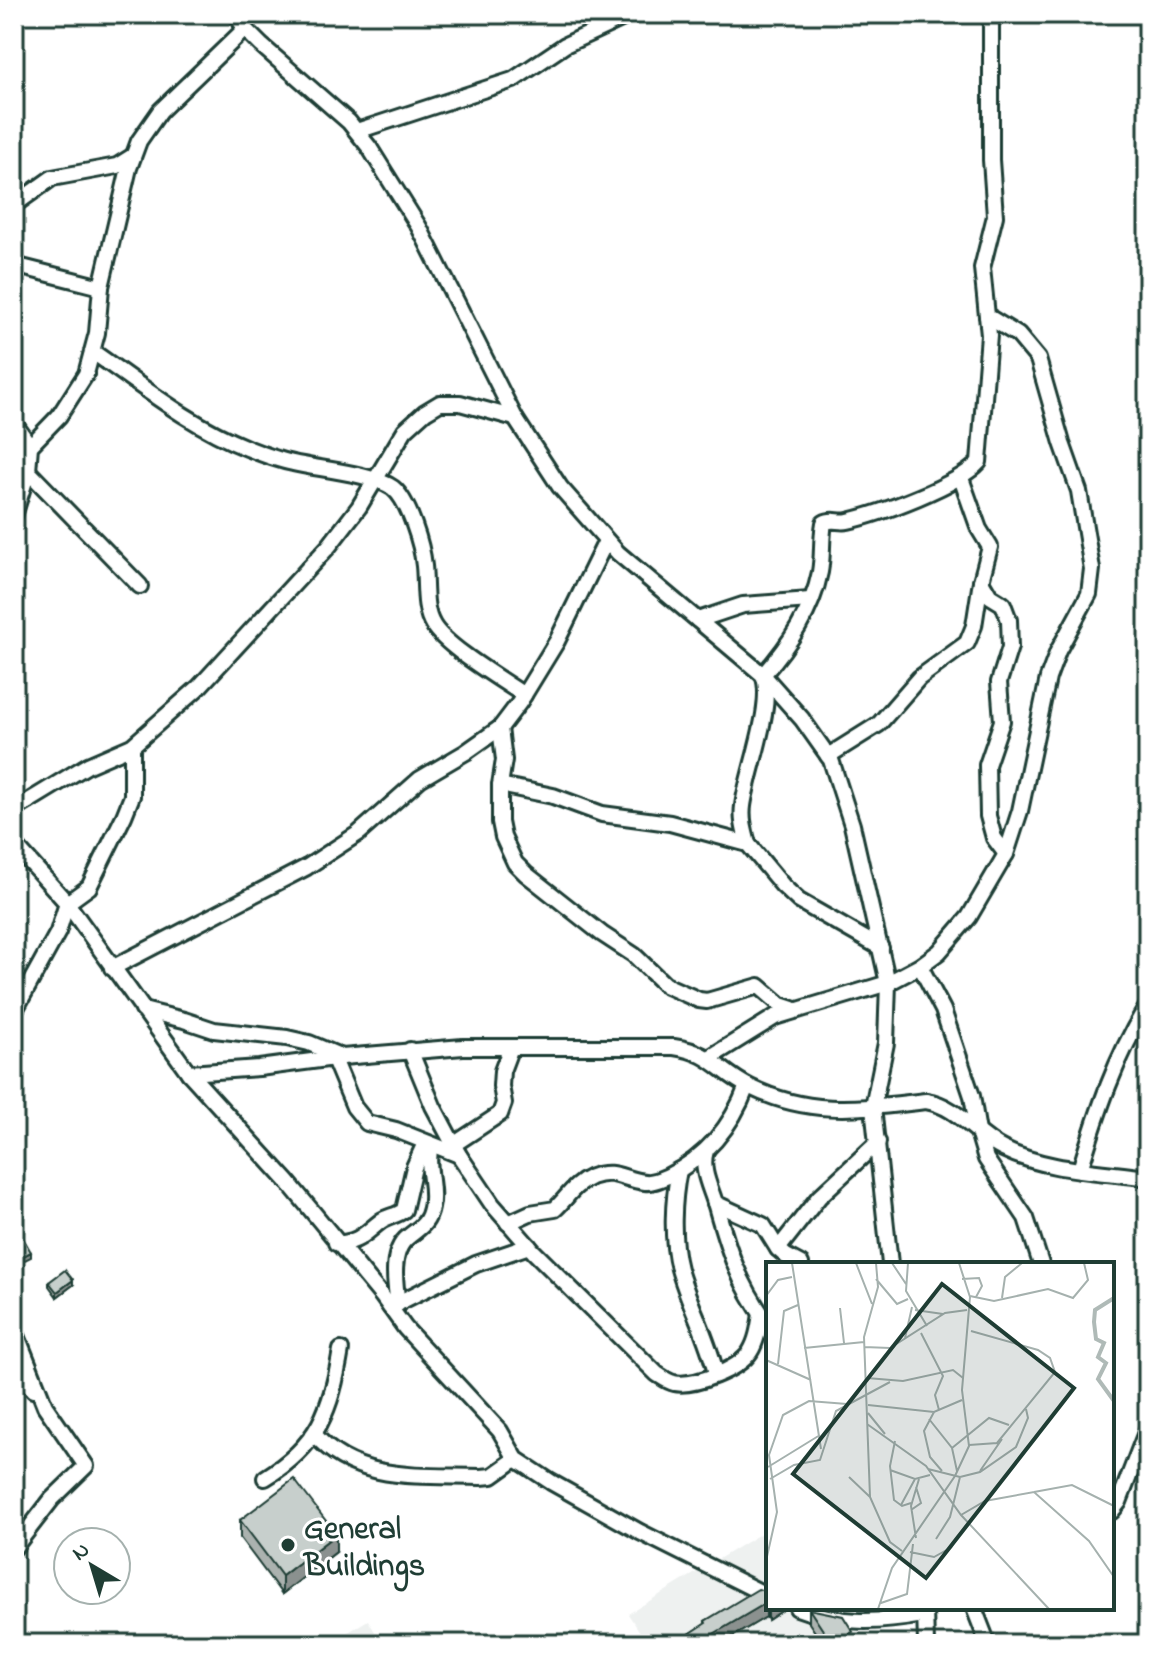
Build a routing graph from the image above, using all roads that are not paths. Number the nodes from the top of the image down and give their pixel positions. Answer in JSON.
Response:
{"nodes":[{"id":1,"x":236,"y":14,"type":"edge"},
{"id":2,"x":632,"y":14,"type":"edge"},
{"id":3,"x":991,"y":14,"type":"edge"},
{"id":4,"x":245,"y":29,"type":"junction"},
{"id":5,"x":357,"y":131,"type":"junction"},
{"id":6,"x":133,"y":156,"type":"junction"},
{"id":7,"x":14,"y":205,"type":"edge"},
{"id":8,"x":14,"y":265,"type":"edge"},
{"id":9,"x":101,"y":287,"type":"junction"},
{"id":10,"x":987,"y":316,"type":"junction"},
{"id":11,"x":93,"y":352,"type":"junction"},
{"id":12,"x":515,"y":418,"type":"junction"},
{"id":13,"x":14,"y":423,"type":"edge"},
{"id":14,"x":30,"y":446,"type":"junction"},
{"id":15,"x":28,"y":471,"type":"junction"},
{"id":16,"x":961,"y":478,"type":"junction"},
{"id":17,"x":376,"y":481,"type":"junction"},
{"id":18,"x":14,"y":516,"type":"edge"},
{"id":19,"x":606,"y":541,"type":"junction"},
{"id":20,"x":981,"y":581,"type":"junction"},
{"id":21,"x":140,"y":586,"type":"dead end"},
{"id":22,"x":810,"y":600,"type":"junction"},
{"id":23,"x":698,"y":620,"type":"junction"},
{"id":24,"x":763,"y":675,"type":"junction"},
{"id":25,"x":524,"y":695,"type":"junction"},
{"id":26,"x":500,"y":728,"type":"junction"},
{"id":27,"x":132,"y":746,"type":"junction"},
{"id":28,"x":828,"y":756,"type":"junction"},
{"id":29,"x":500,"y":785,"type":"junction"},
{"id":30,"x":14,"y":810,"type":"edge"},
{"id":31,"x":14,"y":844,"type":"edge"},
{"id":32,"x":748,"y":844,"type":"junction"},
{"id":33,"x":1006,"y":854,"type":"junction"},
{"id":34,"x":67,"y":903,"type":"junction"},
{"id":35,"x":881,"y":948,"type":"junction"},
{"id":36,"x":920,"y":966,"type":"junction"},
{"id":37,"x":112,"y":968,"type":"junction"},
{"id":38,"x":888,"y":983,"type":"junction"},
{"id":39,"x":1148,"y":1005,"type":"edge"},
{"id":40,"x":793,"y":1009,"type":"junction"},
{"id":41,"x":143,"y":1010,"type":"junction"},
{"id":42,"x":14,"y":1012,"type":"edge"},
{"id":43,"x":511,"y":1047,"type":"junction"},
{"id":44,"x":410,"y":1050,"type":"junction"},
{"id":45,"x":338,"y":1058,"type":"junction"},
{"id":46,"x":709,"y":1058,"type":"junction"},
{"id":47,"x":189,"y":1073,"type":"junction"},
{"id":48,"x":747,"y":1086,"type":"junction"},
{"id":49,"x":873,"y":1107,"type":"junction"},
{"id":50,"x":978,"y":1132,"type":"junction"},
{"id":51,"x":878,"y":1142,"type":"junction"},
{"id":52,"x":428,"y":1144,"type":"junction"},
{"id":53,"x":456,"y":1150,"type":"junction"},
{"id":54,"x":706,"y":1151,"type":"junction"},
{"id":55,"x":679,"y":1170,"type":"junction"},
{"id":56,"x":1080,"y":1170,"type":"junction"},
{"id":57,"x":1148,"y":1178,"type":"edge"},
{"id":58,"x":715,"y":1203,"type":"junction"},
{"id":59,"x":508,"y":1223,"type":"junction"},
{"id":60,"x":336,"y":1243,"type":"junction"},
{"id":61,"x":529,"y":1246,"type":"junction"},
{"id":62,"x":778,"y":1249,"type":"junction"},
{"id":63,"x":797,"y":1262,"type":"edge"},
{"id":64,"x":890,"y":1262,"type":"edge"},
{"id":65,"x":1040,"y":1262,"type":"edge"},
{"id":66,"x":394,"y":1305,"type":"junction"},
{"id":67,"x":764,"y":1319,"type":"edge"},
{"id":68,"x":14,"y":1328,"type":"edge"},
{"id":69,"x":341,"y":1350,"type":"dead end"},
{"id":70,"x":14,"y":1365,"type":"edge"},
{"id":71,"x":716,"y":1374,"type":"junction"},
{"id":72,"x":45,"y":1406,"type":"junction"},
{"id":73,"x":1148,"y":1427,"type":"edge"},
{"id":74,"x":315,"y":1435,"type":"junction"},
{"id":75,"x":513,"y":1461,"type":"dead end"},
{"id":76,"x":265,"y":1478,"type":"dead end"},
{"id":77,"x":1114,"y":1508,"type":"edge"},
{"id":78,"x":14,"y":1548,"type":"edge"},
{"id":79,"x":766,"y":1595,"type":"edge"},
{"id":80,"x":804,"y":1610,"type":"edge"},
{"id":81,"x":975,"y":1610,"type":"edge"},
{"id":82,"x":924,"y":1611,"type":"edge"},
{"id":83,"x":926,"y":1644,"type":"edge"},
{"id":84,"x":988,"y":1644,"type":"edge"}],
"edges":[{"from":1,"to":4,"type":"street"},
{"from":2,"to":5,"type":"street"},
{"from":3,"to":10,"type":"street"},
{"from":4,"to":5,"type":"street"},
{"from":4,"to":6,"type":"street"},
{"from":5,"to":12,"type":"street"},
{"from":6,"to":7,"type":"street"},
{"from":6,"to":9,"type":"street"},
{"from":8,"to":9,"type":"street"},
{"from":9,"to":11,"type":"street"},
{"from":10,"to":16,"type":"street"},
{"from":10,"to":33,"type":"street"},
{"from":11,"to":14,"type":"street"},
{"from":11,"to":17,"type":"street"},
{"from":12,"to":17,"type":"street"},
{"from":12,"to":19,"type":"street"},
{"from":13,"to":14,"type":"street"},
{"from":14,"to":15,"type":"street"},
{"from":15,"to":18,"type":"street"},
{"from":15,"to":21,"type":"street"},
{"from":16,"to":20,"type":"street"},
{"from":16,"to":22,"type":"street"},
{"from":17,"to":25,"type":"street"},
{"from":17,"to":27,"type":"street"},
{"from":19,"to":23,"type":"street"},
{"from":19,"to":25,"type":"street"},
{"from":20,"to":28,"type":"street"},
{"from":20,"to":33,"type":"street"},
{"from":22,"to":23,"type":"street"},
{"from":22,"to":24,"type":"street"},
{"from":23,"to":24,"type":"street"},
{"from":24,"to":28,"type":"street"},
{"from":24,"to":32,"type":"street"},
{"from":25,"to":26,"type":"street"},
{"from":26,"to":29,"type":"street"},
{"from":26,"to":37,"type":"street"},
{"from":27,"to":30,"type":"street"},
{"from":27,"to":34,"type":"street"},
{"from":28,"to":35,"type":"street"},
{"from":29,"to":32,"type":"street"},
{"from":29,"to":40,"type":"street"},
{"from":31,"to":34,"type":"street"},
{"from":32,"to":35,"type":"street"},
{"from":33,"to":36,"type":"street"},
{"from":34,"to":37,"type":"street"},
{"from":34,"to":42,"type":"street"},
{"from":35,"to":38,"type":"street"},
{"from":36,"to":38,"type":"street"},
{"from":36,"to":50,"type":"street"},
{"from":37,"to":41,"type":"street"},
{"from":38,"to":40,"type":"street"},
{"from":38,"to":49,"type":"street"},
{"from":39,"to":56,"type":"street"},
{"from":40,"to":46,"type":"street"},
{"from":41,"to":45,"type":"street"},
{"from":41,"to":47,"type":"street"},
{"from":43,"to":44,"type":"street"},
{"from":43,"to":46,"type":"street"},
{"from":43,"to":53,"type":"street"},
{"from":44,"to":45,"type":"street"},
{"from":44,"to":53,"type":"street"},
{"from":45,"to":47,"type":"street"},
{"from":45,"to":52,"type":"street"},
{"from":46,"to":48,"type":"street"},
{"from":47,"to":60,"type":"street"},
{"from":48,"to":49,"type":"street"},
{"from":48,"to":54,"type":"street"},
{"from":49,"to":50,"type":"street"},
{"from":49,"to":51,"type":"street"},
{"from":50,"to":56,"type":"street"},
{"from":50,"to":65,"type":"street"},
{"from":51,"to":62,"type":"street"},
{"from":51,"to":64,"type":"street"},
{"from":52,"to":53,"type":"street"},
{"from":52,"to":60,"type":"street"},
{"from":52,"to":66,"type":"street"},
{"from":53,"to":59,"type":"street"},
{"from":54,"to":55,"type":"street"},
{"from":54,"to":58,"type":"street"},
{"from":55,"to":59,"type":"street"},
{"from":55,"to":71,"type":"street"},
{"from":56,"to":57,"type":"street"},
{"from":58,"to":62,"type":"street"},
{"from":58,"to":67,"type":"street"},
{"from":59,"to":61,"type":"street"},
{"from":60,"to":66,"type":"street"},
{"from":61,"to":66,"type":"street"},
{"from":61,"to":71,"type":"street"},
{"from":62,"to":63,"type":"street"},
{"from":66,"to":79,"type":"street"},
{"from":67,"to":71,"type":"street"},
{"from":68,"to":72,"type":"street"},
{"from":69,"to":74,"type":"street"},
{"from":70,"to":72,"type":"street"},
{"from":72,"to":78,"type":"street"},
{"from":73,"to":77,"type":"street"},
{"from":74,"to":75,"type":"street"},
{"from":74,"to":76,"type":"street"},
{"from":80,"to":82,"type":"street"},
{"from":81,"to":84,"type":"street"},
{"from":82,"to":83,"type":"street"}]}
